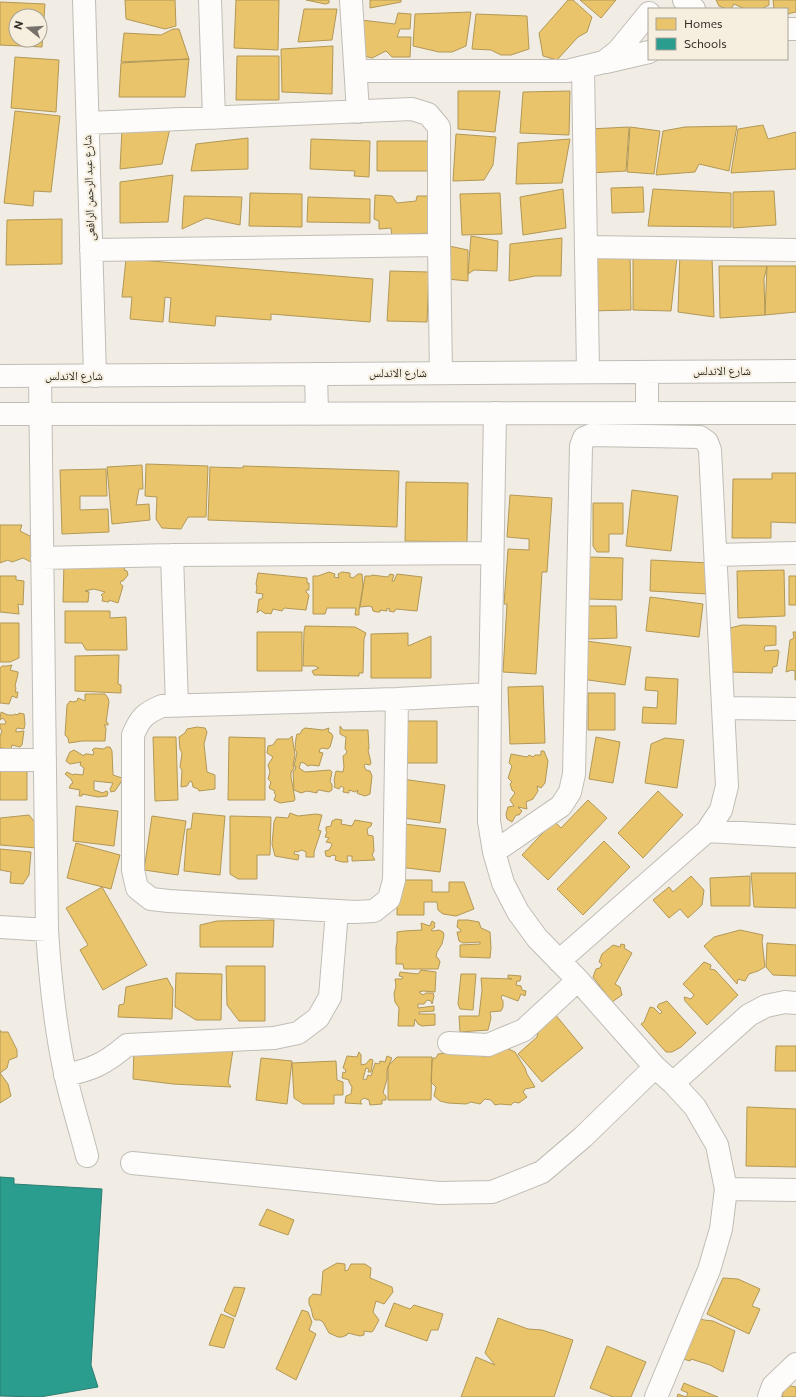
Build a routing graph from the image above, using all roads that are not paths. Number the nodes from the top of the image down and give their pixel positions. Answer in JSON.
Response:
{"nodes":[{"id":1,"x":84,"y":0,"type":"edge"},
{"id":2,"x":210,"y":0,"type":"edge"},
{"id":3,"x":351,"y":0,"type":"edge"},
{"id":4,"x":660,"y":0,"type":"edge"},
{"id":5,"x":684,"y":0,"type":"edge"},
{"id":6,"x":653,"y":8,"type":"edge"},
{"id":7,"x":693,"y":8,"type":"edge"},
{"id":8,"x":648,"y":14,"type":"edge"},
{"id":9,"x":648,"y":52,"type":"edge"},
{"id":10,"x":604,"y":62,"type":"junction"},
{"id":11,"x":583,"y":68,"type":"junction"},
{"id":12,"x":356,"y":72,"type":"junction"},
{"id":13,"x":358,"y":112,"type":"junction"},
{"id":14,"x":214,"y":118,"type":"junction"},
{"id":15,"x":88,"y":123,"type":"junction"},
{"id":16,"x":439,"y":245,"type":"junction"},
{"id":17,"x":586,"y":247,"type":"junction"},
{"id":18,"x":91,"y":250,"type":"junction"},
{"id":19,"x":796,"y":250,"type":"edge"},
{"id":20,"x":588,"y":371,"type":"junction"},
{"id":21,"x":796,"y":371,"type":"edge"},
{"id":22,"x":647,"y":372,"type":"junction"},
{"id":23,"x":441,"y":373,"type":"junction"},
{"id":24,"x":316,"y":374,"type":"junction"},
{"id":25,"x":0,"y":376,"type":"edge"},
{"id":26,"x":40,"y":376,"type":"junction"},
{"id":27,"x":95,"y":376,"type":"junction"},
{"id":28,"x":495,"y":413,"type":"junction"},
{"id":29,"x":647,"y":413,"type":"junction"},
{"id":30,"x":796,"y":413,"type":"edge"},
{"id":31,"x":0,"y":414,"type":"edge"},
{"id":32,"x":41,"y":414,"type":"junction"},
{"id":33,"x":317,"y":414,"type":"junction"},
{"id":34,"x":796,"y":552,"type":"edge"},
{"id":35,"x":492,"y":553,"type":"junction"},
{"id":36,"x":172,"y":555,"type":"junction"},
{"id":37,"x":716,"y":555,"type":"junction"},
{"id":38,"x":42,"y":558,"type":"junction"},
{"id":39,"x":490,"y":694,"type":"junction"},
{"id":40,"x":397,"y":699,"type":"junction"},
{"id":41,"x":176,"y":706,"type":"junction"},
{"id":42,"x":723,"y":708,"type":"junction"},
{"id":43,"x":796,"y":709,"type":"edge"},
{"id":44,"x":0,"y":760,"type":"edge"},
{"id":45,"x":45,"y":760,"type":"junction"},
{"id":46,"x":707,"y":832,"type":"junction"},
{"id":47,"x":796,"y":836,"type":"edge"},
{"id":48,"x":494,"y":852,"type":"junction"},
{"id":49,"x":337,"y":911,"type":"junction"},
{"id":50,"x":0,"y":928,"type":"edge"},
{"id":51,"x":47,"y":930,"type":"junction"},
{"id":52,"x":560,"y":961,"type":"junction"},
{"id":53,"x":578,"y":980,"type":"junction"},
{"id":54,"x":796,"y":1003,"type":"edge"},
{"id":55,"x":449,"y":1044,"type":"dead end"},
{"id":56,"x":655,"y":1067,"type":"junction"},
{"id":57,"x":65,"y":1075,"type":"junction"},
{"id":58,"x":673,"y":1083,"type":"junction"},
{"id":59,"x":87,"y":1156,"type":"dead end"},
{"id":60,"x":132,"y":1163,"type":"dead end"},
{"id":61,"x":726,"y":1189,"type":"junction"},
{"id":62,"x":796,"y":1190,"type":"edge"},
{"id":63,"x":796,"y":1364,"type":"edge"},
{"id":64,"x":656,"y":1397,"type":"edge"},
{"id":65,"x":769,"y":1397,"type":"edge"}],
"edges":[{"from":1,"to":15,"type":"street","name":"شارع عبد الرحمن الرافعى"},
{"from":2,"to":14,"type":"street"},
{"from":3,"to":12,"type":"street"},
{"from":4,"to":6,"type":"street"},
{"from":5,"to":7,"type":"street"},
{"from":8,"to":10,"type":"street"},
{"from":9,"to":10,"type":"street"},
{"from":10,"to":11,"type":"street"},
{"from":11,"to":12,"type":"street"},
{"from":11,"to":17,"type":"street"},
{"from":12,"to":13,"type":"street"},
{"from":13,"to":14,"type":"street"},
{"from":13,"to":16,"type":"street"},
{"from":14,"to":15,"type":"street"},
{"from":15,"to":18,"type":"street","name":"شارع عبد الرحمن الرافعى"},
{"from":16,"to":18,"type":"street"},
{"from":16,"to":23,"type":"street"},
{"from":17,"to":19,"type":"street"},
{"from":17,"to":20,"type":"street"},
{"from":18,"to":27,"type":"street","name":"شارع عبد الرحمن الرافعى"},
{"from":20,"to":22,"type":"street","name":"شارع الاندلس"},
{"from":20,"to":23,"type":"street","name":"شارع الاندلس"},
{"from":21,"to":22,"type":"street","name":"شارع الاندلس"},
{"from":22,"to":29,"type":"street"},
{"from":23,"to":24,"type":"street","name":"شارع الاندلس"},
{"from":24,"to":27,"type":"street","name":"شارع الاندلس"},
{"from":24,"to":33,"type":"street"},
{"from":25,"to":26,"type":"street","name":"شارع الاندلس"},
{"from":26,"to":27,"type":"street","name":"شارع الاندلس"},
{"from":26,"to":32,"type":"street"},
{"from":28,"to":29,"type":"street"},
{"from":28,"to":33,"type":"street"},
{"from":28,"to":35,"type":"street"},
{"from":29,"to":30,"type":"street"},
{"from":31,"to":32,"type":"street"},
{"from":32,"to":33,"type":"street"},
{"from":32,"to":38,"type":"street"},
{"from":34,"to":37,"type":"street"},
{"from":35,"to":36,"type":"street"},
{"from":35,"to":39,"type":"street"},
{"from":36,"to":38,"type":"street"},
{"from":36,"to":41,"type":"street"},
{"from":37,"to":42,"type":"street"},
{"from":37,"to":48,"type":"street"},
{"from":38,"to":45,"type":"street"},
{"from":39,"to":40,"type":"street"},
{"from":39,"to":48,"type":"street"},
{"from":40,"to":41,"type":"street"},
{"from":40,"to":49,"type":"street"},
{"from":41,"to":49,"type":"street"},
{"from":42,"to":43,"type":"street"},
{"from":42,"to":46,"type":"street"},
{"from":44,"to":45,"type":"street"},
{"from":45,"to":51,"type":"street"},
{"from":46,"to":47,"type":"street"},
{"from":46,"to":52,"type":"street"},
{"from":48,"to":52,"type":"street"},
{"from":49,"to":57,"type":"street"},
{"from":50,"to":51,"type":"street"},
{"from":51,"to":57,"type":"street"},
{"from":52,"to":53,"type":"street"},
{"from":53,"to":55,"type":"street"},
{"from":53,"to":56,"type":"street"},
{"from":54,"to":58,"type":"street"},
{"from":56,"to":58,"type":"street"},
{"from":56,"to":60,"type":"street"},
{"from":57,"to":59,"type":"street"},
{"from":58,"to":61,"type":"street"},
{"from":61,"to":62,"type":"street"},
{"from":61,"to":64,"type":"street"},
{"from":63,"to":65,"type":"street"}]}
